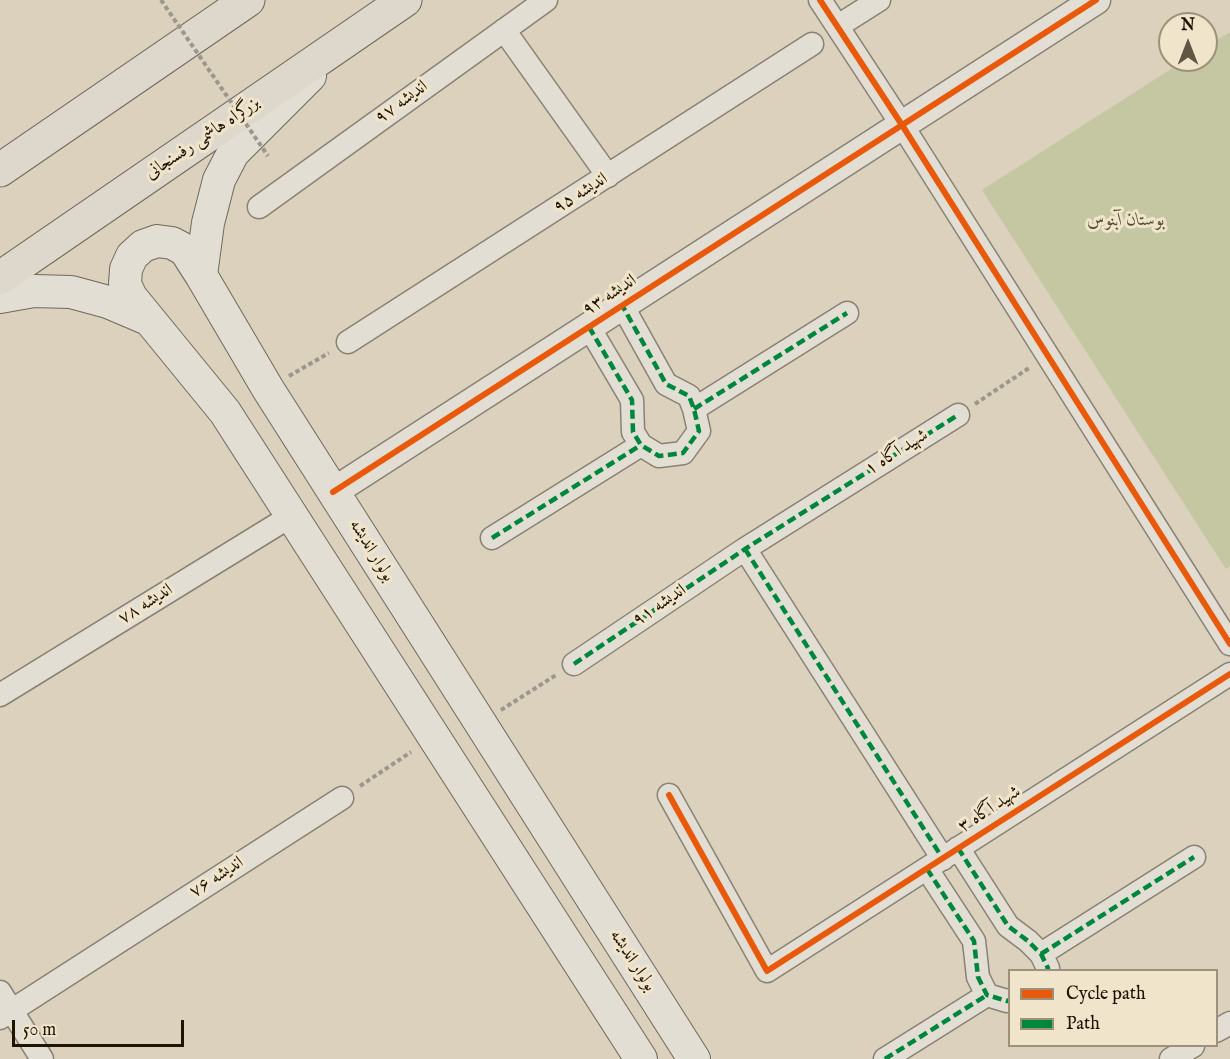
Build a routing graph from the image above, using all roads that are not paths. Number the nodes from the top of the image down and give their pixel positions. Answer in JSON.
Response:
{"nodes":[{"id":1,"x":248,"y":0,"type":"edge"},
{"id":2,"x":405,"y":0,"type":"edge"},
{"id":3,"x":546,"y":0,"type":"edge"},
{"id":4,"x":820,"y":0,"type":"edge"},
{"id":5,"x":879,"y":0,"type":"edge"},
{"id":6,"x":1096,"y":0,"type":"edge"},
{"id":7,"x":838,"y":26,"type":"junction"},
{"id":8,"x":504,"y":30,"type":"junction"},
{"id":9,"x":812,"y":44,"type":"dead end"},
{"id":10,"x":340,"y":45,"type":"junction"},
{"id":11,"x":902,"y":125,"type":"junction"},
{"id":12,"x":0,"y":170,"type":"edge"},
{"id":13,"x":608,"y":176,"type":"junction"},
{"id":14,"x":259,"y":207,"type":"dead end"},
{"id":15,"x":201,"y":275,"type":"junction"},
{"id":16,"x":0,"y":278,"type":"edge"},
{"id":17,"x":0,"y":297,"type":"edge"},
{"id":18,"x":622,"y":305,"type":"junction"},
{"id":19,"x":847,"y":313,"type":"dead end"},
{"id":20,"x":148,"y":320,"type":"junction"},
{"id":21,"x":589,"y":327,"type":"junction"},
{"id":22,"x":348,"y":342,"type":"road end"},
{"id":23,"x":694,"y":409,"type":"junction"},
{"id":24,"x":958,"y":415,"type":"road end"},
{"id":25,"x":641,"y":445,"type":"junction"},
{"id":26,"x":333,"y":492,"type":"junction"},
{"id":27,"x":291,"y":516,"type":"junction"},
{"id":28,"x":492,"y":538,"type":"dead end"},
{"id":29,"x":745,"y":549,"type":"junction"},
{"id":30,"x":1230,"y":644,"type":"edge"},
{"id":31,"x":574,"y":664,"type":"road end"},
{"id":32,"x":1230,"y":674,"type":"edge"},
{"id":33,"x":0,"y":695,"type":"edge"},
{"id":34,"x":669,"y":795,"type":"dead end"},
{"id":35,"x":342,"y":798,"type":"road end"},
{"id":36,"x":1194,"y":857,"type":"dead end"},
{"id":37,"x":943,"y":858,"type":"junction"},
{"id":38,"x":1044,"y":962,"type":"edge"},
{"id":39,"x":987,"y":995,"type":"junction"},
{"id":40,"x":1008,"y":1001,"type":"edge"},
{"id":41,"x":4,"y":1007,"type":"edge"},
{"id":42,"x":1191,"y":1047,"type":"edge"},
{"id":43,"x":42,"y":1059,"type":"edge"},
{"id":44,"x":641,"y":1059,"type":"edge"},
{"id":45,"x":694,"y":1059,"type":"edge"},
{"id":46,"x":885,"y":1059,"type":"edge"},
{"id":47,"x":1171,"y":1059,"type":"edge"}],
"edges":[{"from":1,"to":12,"type":"highway"},
{"from":2,"to":10,"type":"highway","name":"بزرگراه هاشمی رفسنجانی"},
{"from":3,"to":8,"type":"street","name":"اندیشه ۹۷"},
{"from":4,"to":7,"type":"street"},
{"from":5,"to":7,"type":"street"},
{"from":6,"to":11,"type":"street","name":"اندیشه ۹۳"},
{"from":7,"to":11,"type":"street"},
{"from":8,"to":13,"type":"street"},
{"from":8,"to":14,"type":"street","name":"اندیشه ۹۷"},
{"from":9,"to":13,"type":"street","name":"اندیشه ۹۵"},
{"from":10,"to":15,"type":"main road"},
{"from":10,"to":16,"type":"highway","name":"بزرگراه هاشمی رفسنجانی"},
{"from":11,"to":18,"type":"street","name":"اندیشه ۹۳"},
{"from":11,"to":30,"type":"street"},
{"from":13,"to":22,"type":"street","name":"اندیشه ۹۵"},
{"from":15,"to":20,"type":"main road","name":"بولوار اندیشه"},
{"from":15,"to":26,"type":"main road","name":"بولوار اندیشه"},
{"from":17,"to":20,"type":"main road"},
{"from":18,"to":21,"type":"street","name":"اندیشه ۹۳"},
{"from":18,"to":23,"type":"street"},
{"from":19,"to":23,"type":"street"},
{"from":20,"to":27,"type":"main road"},
{"from":21,"to":25,"type":"street"},
{"from":21,"to":26,"type":"street","name":"اندیشه ۹۳"},
{"from":23,"to":25,"type":"street"},
{"from":24,"to":29,"type":"street","name":"شهید آگاه ۱"},
{"from":25,"to":28,"type":"street"},
{"from":26,"to":45,"type":"main road","name":"بولوار اندیشه"},
{"from":27,"to":33,"type":"street","name":"اندیشه ۷۸"},
{"from":27,"to":44,"type":"main road"},
{"from":29,"to":31,"type":"street","name":"اندیشه ۹۱"},
{"from":29,"to":37,"type":"street"},
{"from":32,"to":37,"type":"street","name":"شهید آگاه ۳"},
{"from":34,"to":37,"type":"street","name":"شهید آگاه ۳"},
{"from":35,"to":41,"type":"street","name":"اندیشه ۷۶"},
{"from":36,"to":38,"type":"street"},
{"from":37,"to":38,"type":"street"},
{"from":37,"to":39,"type":"street"},
{"from":39,"to":40,"type":"street"},
{"from":39,"to":46,"type":"street"},
{"from":41,"to":43,"type":"street"},
{"from":42,"to":47,"type":"street"}]}
